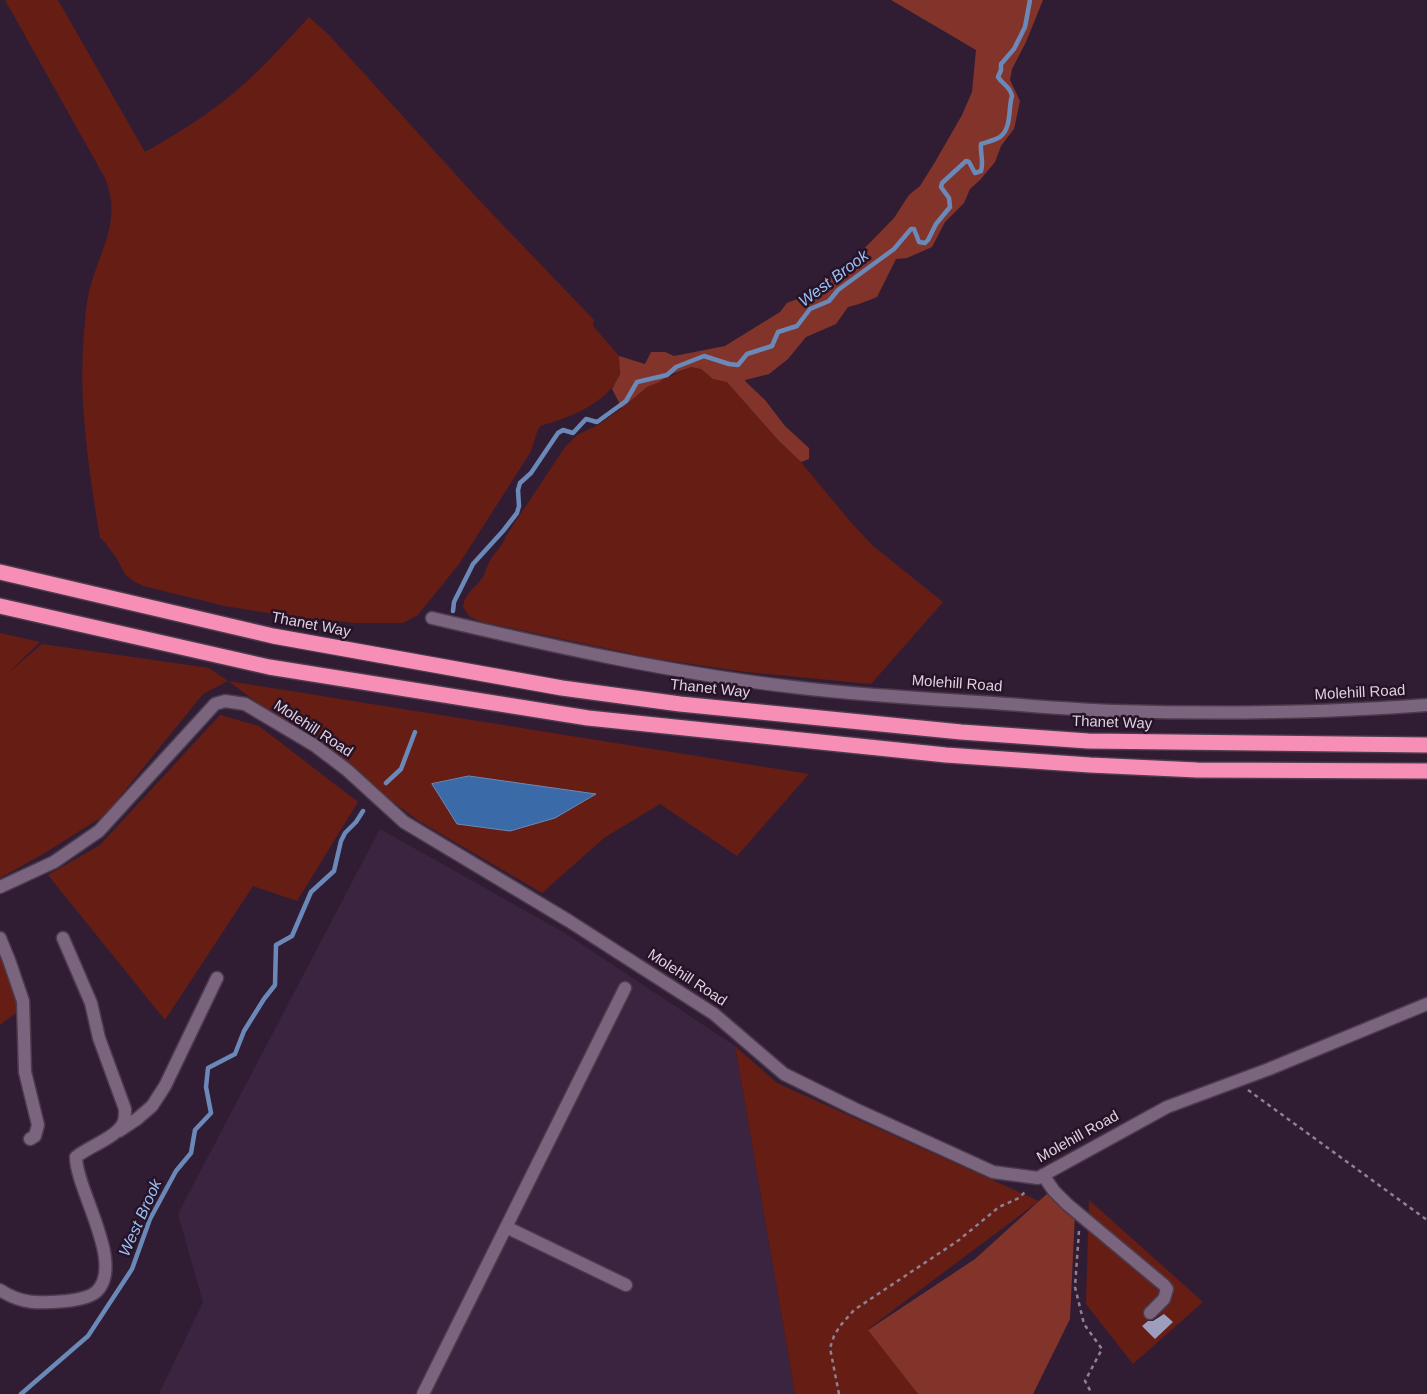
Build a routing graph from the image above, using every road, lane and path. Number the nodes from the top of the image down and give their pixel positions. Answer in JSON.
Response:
{"nodes":[{"id":1,"x":0,"y":572,"type":"edge"},
{"id":2,"x":0,"y":606,"type":"edge"},
{"id":3,"x":432,"y":618,"type":"dead end"},
{"id":4,"x":1427,"y":705,"type":"edge"},
{"id":5,"x":1427,"y":745,"type":"edge"},
{"id":6,"x":1427,"y":771,"type":"edge"},
{"id":7,"x":0,"y":887,"type":"edge"},
{"id":8,"x":0,"y":938,"type":"edge"},
{"id":9,"x":63,"y":938,"type":"dead end"},
{"id":10,"x":217,"y":978,"type":"dead end"},
{"id":11,"x":625,"y":988,"type":"dead end"},
{"id":12,"x":1427,"y":1004,"type":"edge"},
{"id":13,"x":1243,"y":1079,"type":"junction"},
{"id":14,"x":116,"y":1132,"type":"junction"},
{"id":15,"x":30,"y":1139,"type":"dead end"},
{"id":16,"x":1040,"y":1176,"type":"junction"},
{"id":17,"x":1080,"y":1214,"type":"junction"},
{"id":18,"x":1427,"y":1220,"type":"edge"},
{"id":19,"x":506,"y":1226,"type":"junction"},
{"id":20,"x":626,"y":1285,"type":"dead end"},
{"id":21,"x":0,"y":1290,"type":"edge"},
{"id":22,"x":1150,"y":1313,"type":"dead end"},
{"id":23,"x":423,"y":1394,"type":"edge"},
{"id":24,"x":839,"y":1394,"type":"edge"},
{"id":25,"x":1092,"y":1394,"type":"edge"}],
"edges":[{"from":1,"to":5,"type":"highway","name":"Thanet Way"},
{"from":2,"to":6,"type":"highway"},
{"from":3,"to":4,"type":"street","name":"Molehill Road"},
{"from":7,"to":16,"type":"street","name":"Molehill Road"},
{"from":8,"to":15,"type":"street"},
{"from":9,"to":14,"type":"street"},
{"from":10,"to":14,"type":"street"},
{"from":11,"to":19,"type":"street"},
{"from":12,"to":13,"type":"street","name":"Molehill Road"},
{"from":13,"to":16,"type":"street","name":"Molehill Road"},
{"from":13,"to":18,"type":"path"},
{"from":14,"to":21,"type":"street"},
{"from":16,"to":17,"type":"street"},
{"from":16,"to":24,"type":"path"},
{"from":17,"to":22,"type":"street"},
{"from":17,"to":25,"type":"path"},
{"from":19,"to":20,"type":"street"},
{"from":19,"to":23,"type":"street"}]}
